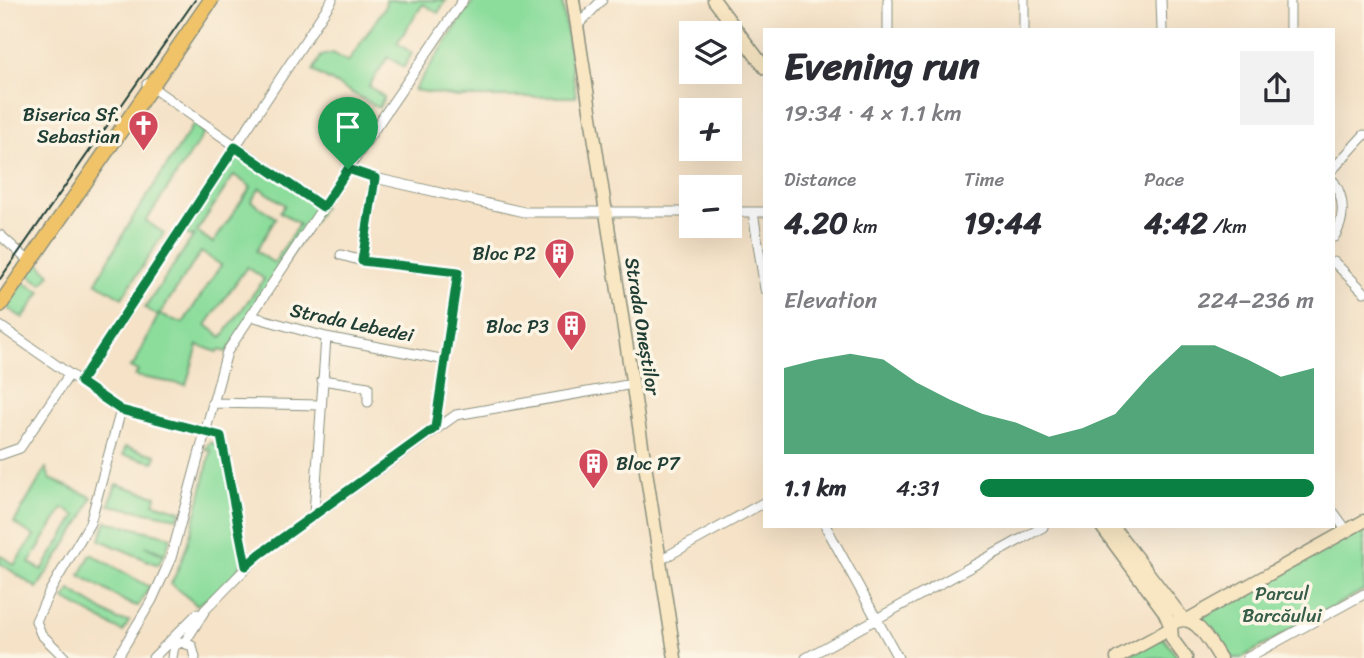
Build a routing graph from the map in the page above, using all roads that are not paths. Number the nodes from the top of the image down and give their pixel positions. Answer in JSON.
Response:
{"nodes":[{"id":1,"x":205,"y":0,"type":"edge"},
{"id":2,"x":211,"y":0,"type":"edge"},
{"id":3,"x":332,"y":0,"type":"edge"},
{"id":4,"x":463,"y":0,"type":"edge"},
{"id":5,"x":573,"y":0,"type":"edge"},
{"id":6,"x":603,"y":0,"type":"edge"},
{"id":7,"x":714,"y":0,"type":"edge"},
{"id":8,"x":724,"y":0,"type":"edge"},
{"id":9,"x":888,"y":0,"type":"edge"},
{"id":10,"x":1024,"y":0,"type":"edge"},
{"id":11,"x":1161,"y":0,"type":"edge"},
{"id":12,"x":1290,"y":0,"type":"edge"},
{"id":13,"x":577,"y":26,"type":"junction"},
{"id":14,"x":888,"y":28,"type":"edge"},
{"id":15,"x":1024,"y":28,"type":"edge"},
{"id":16,"x":1162,"y":28,"type":"edge"},
{"id":17,"x":1290,"y":28,"type":"edge"},
{"id":18,"x":763,"y":52,"type":"edge"},
{"id":19,"x":763,"y":65,"type":"edge"},
{"id":20,"x":148,"y":86,"type":"junction"},
{"id":21,"x":1364,"y":135,"type":"edge"},
{"id":22,"x":235,"y":147,"type":"junction"},
{"id":23,"x":1335,"y":167,"type":"edge"},
{"id":24,"x":348,"y":169,"type":"junction"},
{"id":25,"x":375,"y":178,"type":"junction"},
{"id":26,"x":1335,"y":184,"type":"edge"},
{"id":27,"x":323,"y":207,"type":"junction"},
{"id":28,"x":606,"y":211,"type":"junction"},
{"id":29,"x":679,"y":212,"type":"edge"},
{"id":30,"x":742,"y":212,"type":"edge"},
{"id":31,"x":753,"y":212,"type":"junction"},
{"id":32,"x":763,"y":212,"type":"edge"},
{"id":33,"x":0,"y":235,"type":"edge"},
{"id":34,"x":1335,"y":235,"type":"edge"},
{"id":35,"x":341,"y":255,"type":"dead end"},
{"id":36,"x":27,"y":261,"type":"junction"},
{"id":37,"x":362,"y":261,"type":"junction"},
{"id":38,"x":1335,"y":263,"type":"edge"},
{"id":39,"x":763,"y":276,"type":"edge"},
{"id":40,"x":1364,"y":292,"type":"edge"},
{"id":41,"x":0,"y":295,"type":"edge"},
{"id":42,"x":0,"y":305,"type":"edge"},
{"id":43,"x":251,"y":316,"type":"junction"},
{"id":44,"x":0,"y":326,"type":"edge"},
{"id":45,"x":326,"y":337,"type":"junction"},
{"id":46,"x":446,"y":360,"type":"junction"},
{"id":47,"x":69,"y":375,"type":"junction"},
{"id":48,"x":322,"y":380,"type":"junction"},
{"id":49,"x":80,"y":382,"type":"junction"},
{"id":50,"x":633,"y":384,"type":"junction"},
{"id":51,"x":368,"y":402,"type":"dead end"},
{"id":52,"x":212,"y":403,"type":"junction"},
{"id":53,"x":321,"y":405,"type":"junction"},
{"id":54,"x":121,"y":410,"type":"junction"},
{"id":55,"x":435,"y":428,"type":"junction"},
{"id":56,"x":204,"y":432,"type":"junction"},
{"id":57,"x":0,"y":455,"type":"edge"},
{"id":58,"x":763,"y":503,"type":"edge"},
{"id":59,"x":314,"y":514,"type":"junction"},
{"id":60,"x":1335,"y":514,"type":"edge"},
{"id":61,"x":1364,"y":521,"type":"edge"},
{"id":62,"x":827,"y":528,"type":"edge"},
{"id":63,"x":1041,"y":528,"type":"edge"},
{"id":64,"x":1103,"y":528,"type":"edge"},
{"id":65,"x":1115,"y":528,"type":"edge"},
{"id":66,"x":1347,"y":531,"type":"junction"},
{"id":67,"x":660,"y":560,"type":"junction"},
{"id":68,"x":246,"y":566,"type":"junction"},
{"id":69,"x":1364,"y":594,"type":"edge"},
{"id":70,"x":205,"y":610,"type":"junction"},
{"id":71,"x":877,"y":618,"type":"junction"},
{"id":72,"x":1192,"y":620,"type":"junction"},
{"id":73,"x":1168,"y":632,"type":"junction"},
{"id":74,"x":189,"y":644,"type":"junction"},
{"id":75,"x":65,"y":658,"type":"edge"},
{"id":76,"x":117,"y":658,"type":"edge"},
{"id":77,"x":153,"y":658,"type":"edge"},
{"id":78,"x":172,"y":658,"type":"edge"},
{"id":79,"x":195,"y":658,"type":"edge"},
{"id":80,"x":675,"y":658,"type":"edge"},
{"id":81,"x":806,"y":658,"type":"edge"},
{"id":82,"x":898,"y":658,"type":"edge"},
{"id":83,"x":1117,"y":658,"type":"edge"},
{"id":84,"x":1186,"y":658,"type":"edge"},
{"id":85,"x":1220,"y":658,"type":"edge"},
{"id":86,"x":1247,"y":658,"type":"edge"}],
"edges":[{"from":1,"to":20,"type":"main road"},
{"from":2,"to":20,"type":"main road"},
{"from":3,"to":22,"type":"street"},
{"from":4,"to":24,"type":"street"},
{"from":5,"to":13,"type":"street","name":"Strada Oneștilor"},
{"from":6,"to":13,"type":"street"},
{"from":7,"to":19,"type":"street"},
{"from":8,"to":18,"type":"street"},
{"from":9,"to":14,"type":"street"},
{"from":10,"to":15,"type":"street"},
{"from":11,"to":16,"type":"street"},
{"from":12,"to":17,"type":"street"},
{"from":13,"to":28,"type":"street","name":"Strada Oneștilor"},
{"from":20,"to":22,"type":"street"},
{"from":20,"to":36,"type":"main road"},
{"from":21,"to":23,"type":"street"},
{"from":22,"to":27,"type":"street"},
{"from":22,"to":49,"type":"street"},
{"from":24,"to":25,"type":"street"},
{"from":24,"to":27,"type":"street"},
{"from":25,"to":28,"type":"street"},
{"from":25,"to":37,"type":"street"},
{"from":26,"to":34,"type":"street"},
{"from":27,"to":43,"type":"street"},
{"from":28,"to":29,"type":"street"},
{"from":28,"to":50,"type":"street","name":"Strada Oneștilor"},
{"from":30,"to":31,"type":"street"},
{"from":31,"to":32,"type":"street"},
{"from":31,"to":39,"type":"street"},
{"from":33,"to":36,"type":"street"},
{"from":35,"to":37,"type":"street"},
{"from":36,"to":41,"type":"main road"},
{"from":36,"to":42,"type":"main road"},
{"from":37,"to":46,"type":"street"},
{"from":38,"to":40,"type":"street"},
{"from":43,"to":45,"type":"street","name":"Strada Lebedei"},
{"from":43,"to":52,"type":"street"},
{"from":44,"to":47,"type":"street"},
{"from":45,"to":46,"type":"street","name":"Strada Lebedei"},
{"from":45,"to":48,"type":"street"},
{"from":46,"to":55,"type":"street"},
{"from":47,"to":49,"type":"street"},
{"from":47,"to":57,"type":"street"},
{"from":48,"to":51,"type":"street"},
{"from":48,"to":53,"type":"street"},
{"from":49,"to":54,"type":"street"},
{"from":50,"to":55,"type":"street"},
{"from":50,"to":67,"type":"street","name":"Strada Oneștilor"},
{"from":52,"to":53,"type":"street"},
{"from":52,"to":56,"type":"street"},
{"from":53,"to":59,"type":"street"},
{"from":54,"to":56,"type":"street"},
{"from":54,"to":75,"type":"street"},
{"from":55,"to":59,"type":"street"},
{"from":56,"to":68,"type":"street"},
{"from":56,"to":76,"type":"street"},
{"from":58,"to":67,"type":"street"},
{"from":59,"to":68,"type":"street"},
{"from":60,"to":66,"type":"street"},
{"from":61,"to":66,"type":"street"},
{"from":62,"to":71,"type":"street"},
{"from":63,"to":71,"type":"street"},
{"from":64,"to":73,"type":"street"},
{"from":65,"to":72,"type":"street"},
{"from":66,"to":72,"type":"street"},
{"from":67,"to":80,"type":"street","name":"Strada Oneștilor"},
{"from":68,"to":70,"type":"street"},
{"from":69,"to":86,"type":"street"},
{"from":70,"to":74,"type":"street"},
{"from":70,"to":77,"type":"street"},
{"from":71,"to":81,"type":"street"},
{"from":71,"to":82,"type":"street"},
{"from":72,"to":73,"type":"street"},
{"from":72,"to":85,"type":"street"},
{"from":73,"to":83,"type":"street"},
{"from":73,"to":84,"type":"street"},
{"from":74,"to":78,"type":"street"},
{"from":74,"to":79,"type":"street"}]}
